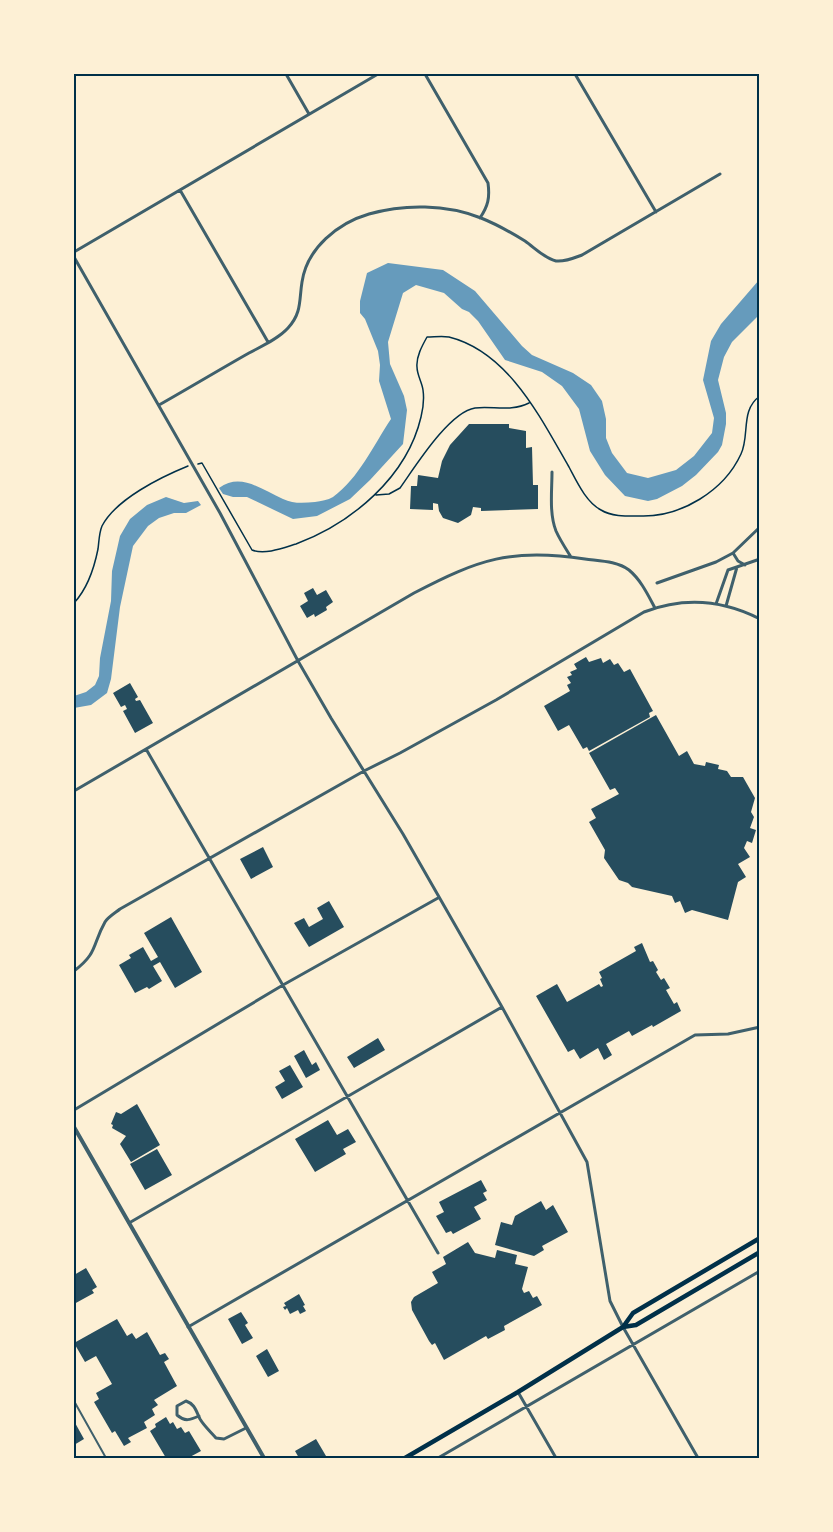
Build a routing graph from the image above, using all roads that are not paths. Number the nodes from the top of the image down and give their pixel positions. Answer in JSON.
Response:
{"nodes":[{"id":1,"x":286,"y":74,"type":"edge"},
{"id":2,"x":378,"y":74,"type":"edge"},
{"id":3,"x":425,"y":74,"type":"edge"},
{"id":4,"x":575,"y":74,"type":"edge"},
{"id":5,"x":309,"y":114,"type":"junction"},
{"id":6,"x":720,"y":174,"type":"dead end"},
{"id":7,"x":180,"y":190,"type":"junction"},
{"id":8,"x":656,"y":212,"type":"junction"},
{"id":9,"x":480,"y":218,"type":"junction"},
{"id":10,"x":74,"y":252,"type":"edge"},
{"id":11,"x":74,"y":257,"type":"edge"},
{"id":12,"x":268,"y":342,"type":"junction"},
{"id":13,"x":159,"y":405,"type":"junction"},
{"id":14,"x":552,"y":472,"type":"dead end"},
{"id":15,"x":759,"y":527,"type":"edge"},
{"id":16,"x":733,"y":553,"type":"junction"},
{"id":17,"x":571,"y":557,"type":"junction"},
{"id":18,"x":759,"y":559,"type":"edge"},
{"id":19,"x":745,"y":565,"type":"junction"},
{"id":20,"x":737,"y":567,"type":"junction"},
{"id":21,"x":657,"y":583,"type":"dead end"},
{"id":22,"x":717,"y":604,"type":"junction"},
{"id":23,"x":726,"y":606,"type":"junction"},
{"id":24,"x":655,"y":608,"type":"junction"},
{"id":25,"x":759,"y":619,"type":"edge"},
{"id":26,"x":298,"y":661,"type":"junction"},
{"id":27,"x":146,"y":749,"type":"junction"},
{"id":28,"x":364,"y":771,"type":"junction"},
{"id":29,"x":74,"y":791,"type":"edge"},
{"id":30,"x":209,"y":858,"type":"junction"},
{"id":31,"x":438,"y":898,"type":"junction"},
{"id":32,"x":74,"y":971,"type":"edge"},
{"id":33,"x":283,"y":985,"type":"junction"},
{"id":34,"x":502,"y":1008,"type":"junction"},
{"id":35,"x":759,"y":1027,"type":"edge"},
{"id":36,"x":347,"y":1098,"type":"junction"},
{"id":37,"x":74,"y":1110,"type":"edge"},
{"id":38,"x":560,"y":1112,"type":"junction"},
{"id":39,"x":74,"y":1127,"type":"edge"},
{"id":40,"x":406,"y":1200,"type":"junction"},
{"id":41,"x":129,"y":1223,"type":"junction"},
{"id":42,"x":759,"y":1238,"type":"edge"},
{"id":43,"x":759,"y":1252,"type":"edge"},
{"id":44,"x":438,"y":1253,"type":"dead end"},
{"id":45,"x":759,"y":1271,"type":"edge"},
{"id":46,"x":188,"y":1327,"type":"junction"},
{"id":47,"x":623,"y":1327,"type":"junction"},
{"id":48,"x":633,"y":1345,"type":"junction"},
{"id":49,"x":518,"y":1392,"type":"junction"},
{"id":50,"x":74,"y":1401,"type":"edge"},
{"id":51,"x":527,"y":1407,"type":"junction"},
{"id":52,"x":199,"y":1416,"type":"junction"},
{"id":53,"x":246,"y":1428,"type":"junction"},
{"id":54,"x":106,"y":1458,"type":"edge"},
{"id":55,"x":264,"y":1458,"type":"edge"},
{"id":56,"x":405,"y":1458,"type":"edge"},
{"id":57,"x":438,"y":1458,"type":"edge"},
{"id":58,"x":556,"y":1458,"type":"edge"},
{"id":59,"x":698,"y":1458,"type":"edge"}],
"edges":[{"from":1,"to":5,"type":"street"},
{"from":2,"to":5,"type":"street"},
{"from":3,"to":9,"type":"street"},
{"from":4,"to":8,"type":"street"},
{"from":5,"to":7,"type":"street"},
{"from":6,"to":8,"type":"street"},
{"from":7,"to":10,"type":"street"},
{"from":7,"to":12,"type":"street"},
{"from":8,"to":9,"type":"street"},
{"from":9,"to":12,"type":"street"},
{"from":11,"to":13,"type":"street"},
{"from":12,"to":13,"type":"street"},
{"from":13,"to":26,"type":"street"},
{"from":14,"to":17,"type":"street"},
{"from":15,"to":16,"type":"street"},
{"from":16,"to":19,"type":"street"},
{"from":16,"to":21,"type":"street"},
{"from":17,"to":24,"type":"street"},
{"from":17,"to":26,"type":"street"},
{"from":18,"to":19,"type":"street"},
{"from":19,"to":20,"type":"street"},
{"from":20,"to":22,"type":"street"},
{"from":20,"to":23,"type":"street"},
{"from":22,"to":23,"type":"street"},
{"from":22,"to":24,"type":"street"},
{"from":23,"to":25,"type":"street"},
{"from":24,"to":28,"type":"street"},
{"from":26,"to":27,"type":"street"},
{"from":26,"to":28,"type":"street"},
{"from":27,"to":29,"type":"street"},
{"from":27,"to":30,"type":"street"},
{"from":28,"to":30,"type":"street"},
{"from":28,"to":31,"type":"street"},
{"from":30,"to":32,"type":"street"},
{"from":30,"to":33,"type":"street"},
{"from":31,"to":33,"type":"street"},
{"from":31,"to":34,"type":"street"},
{"from":33,"to":36,"type":"street"},
{"from":33,"to":37,"type":"street"},
{"from":34,"to":36,"type":"street"},
{"from":34,"to":38,"type":"street"},
{"from":35,"to":38,"type":"street"},
{"from":36,"to":40,"type":"street"},
{"from":36,"to":41,"type":"street"},
{"from":38,"to":40,"type":"street"},
{"from":38,"to":47,"type":"street"},
{"from":39,"to":41,"type":"street"},
{"from":40,"to":44,"type":"street"},
{"from":40,"to":46,"type":"street"},
{"from":41,"to":46,"type":"street"},
{"from":42,"to":47,"type":"main road"},
{"from":43,"to":47,"type":"main road"},
{"from":45,"to":48,"type":"street"},
{"from":46,"to":53,"type":"street"},
{"from":47,"to":48,"type":"street"},
{"from":47,"to":49,"type":"main road"},
{"from":48,"to":51,"type":"street"},
{"from":48,"to":59,"type":"street"},
{"from":49,"to":51,"type":"street"},
{"from":49,"to":56,"type":"main road"},
{"from":50,"to":54,"type":"street"},
{"from":51,"to":57,"type":"street"},
{"from":51,"to":58,"type":"street"},
{"from":52,"to":52,"type":"street"},
{"from":52,"to":53,"type":"street"},
{"from":53,"to":55,"type":"street"}]}
